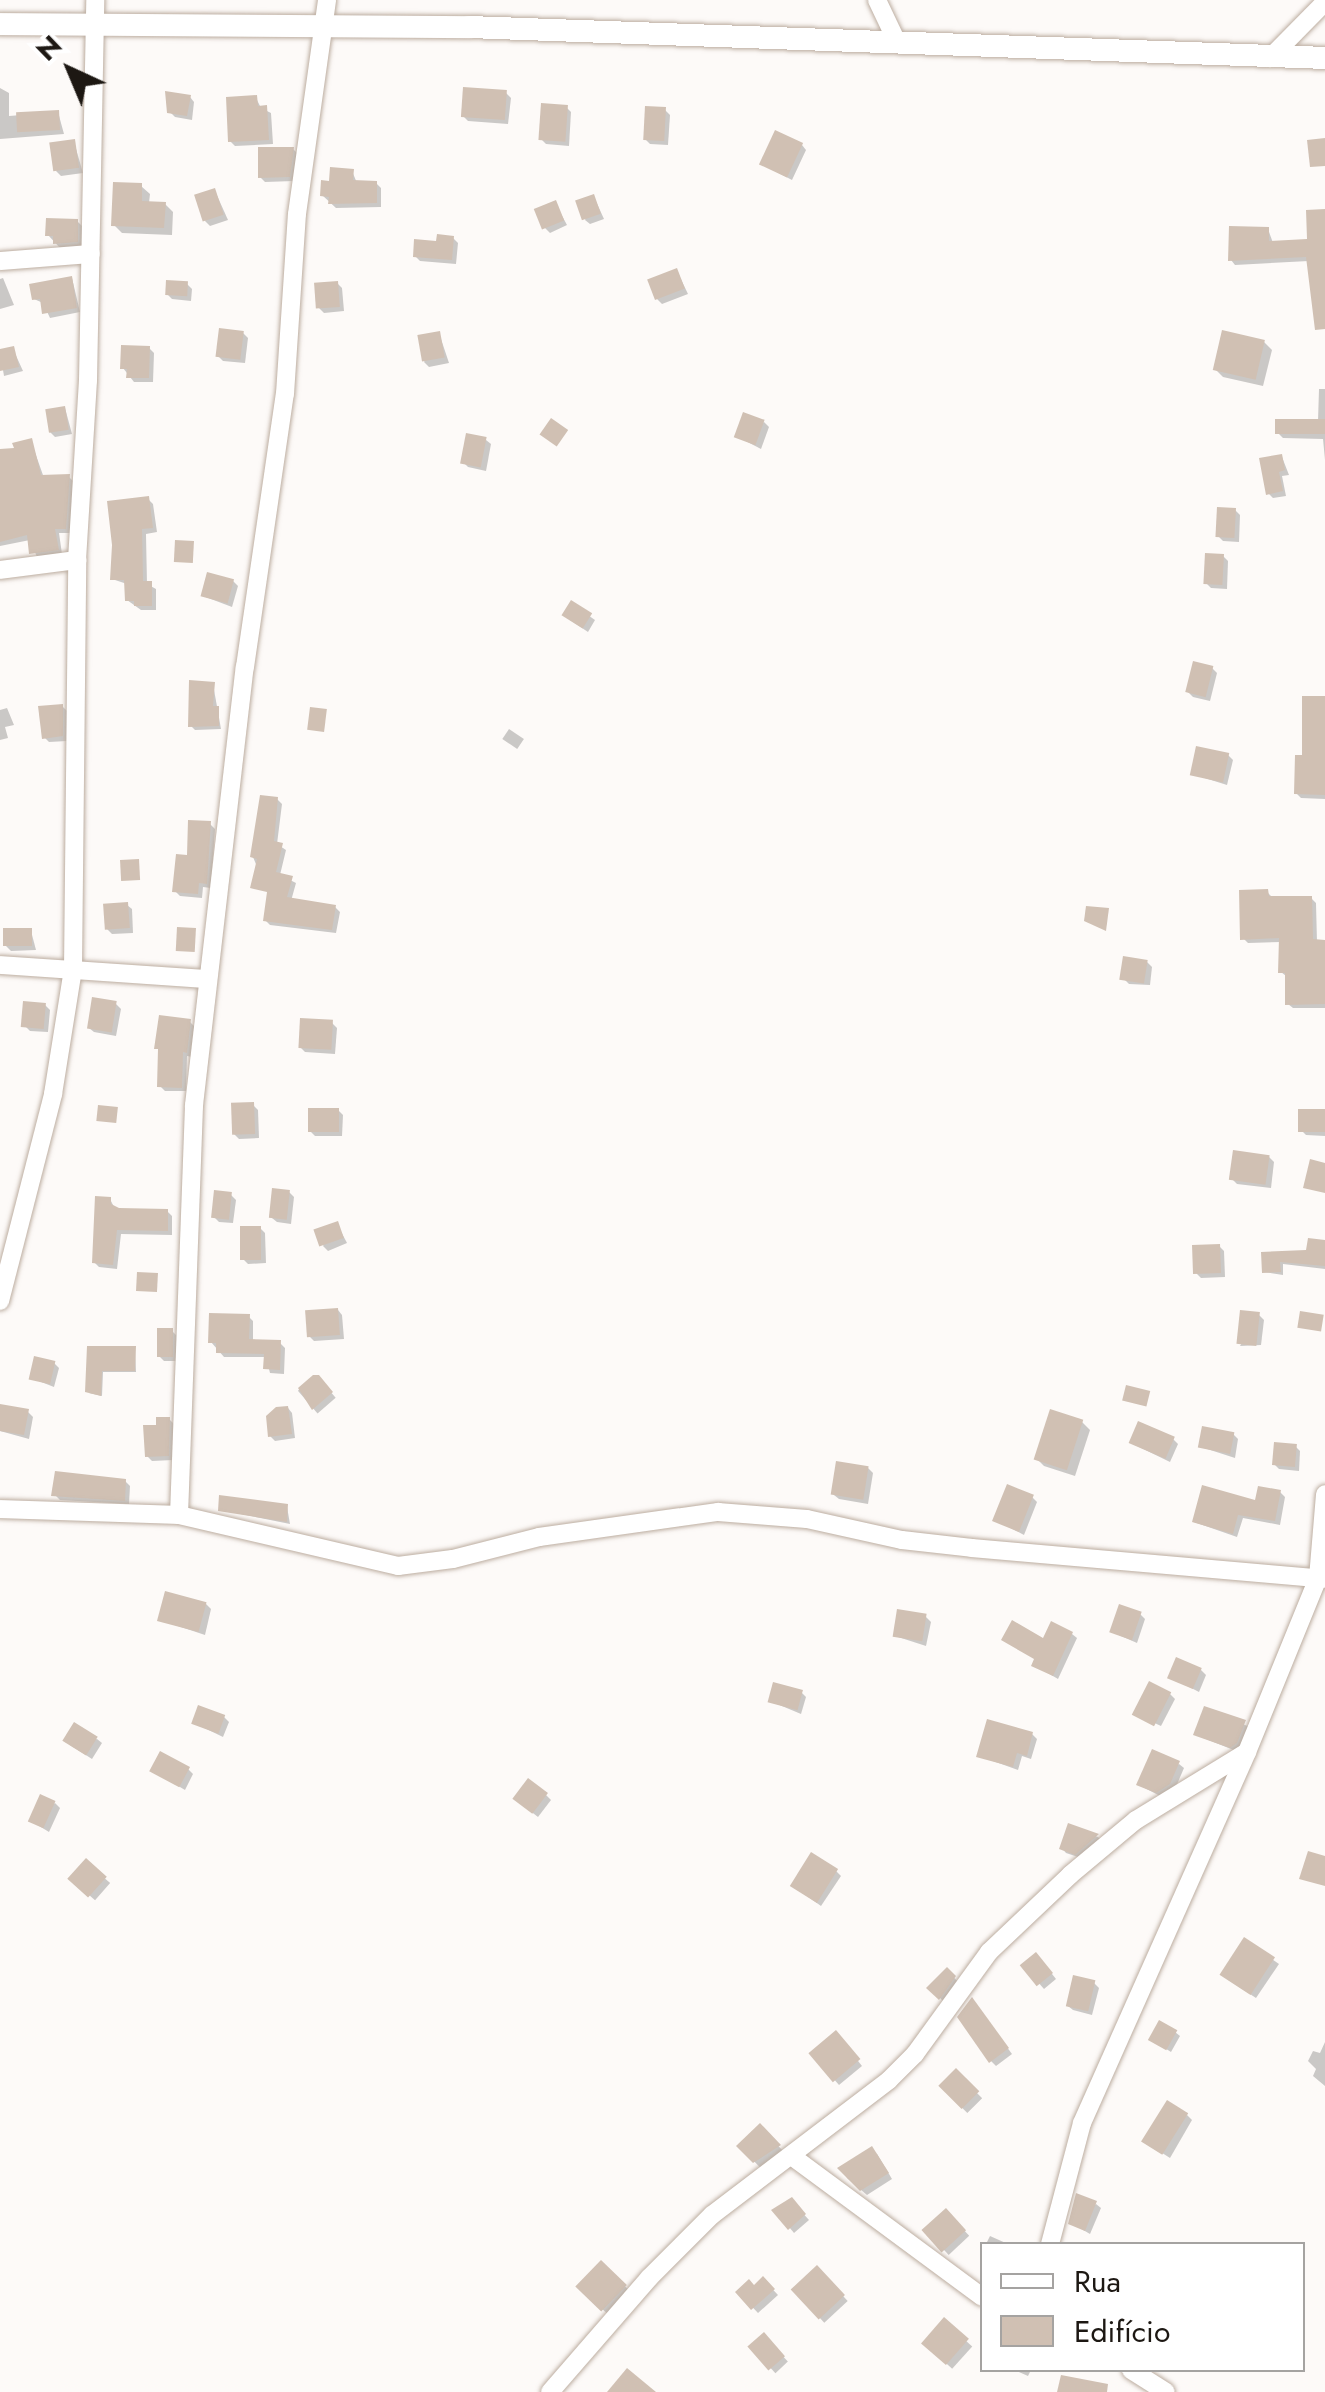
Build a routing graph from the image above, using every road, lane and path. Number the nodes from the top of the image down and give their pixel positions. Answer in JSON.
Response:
{"nodes":[{"id":1,"x":95,"y":0,"type":"edge"},
{"id":2,"x":327,"y":0,"type":"edge"},
{"id":3,"x":877,"y":0,"type":"edge"},
{"id":4,"x":1325,"y":2,"type":"edge"},
{"id":5,"x":0,"y":24,"type":"edge"},
{"id":6,"x":324,"y":25,"type":"junction"},
{"id":7,"x":94,"y":26,"type":"junction"},
{"id":8,"x":896,"y":40,"type":"junction"},
{"id":9,"x":1270,"y":58,"type":"junction"},
{"id":10,"x":1325,"y":58,"type":"edge"},
{"id":11,"x":91,"y":254,"type":"junction"},
{"id":12,"x":0,"y":261,"type":"edge"},
{"id":13,"x":77,"y":560,"type":"junction"},
{"id":14,"x":0,"y":570,"type":"edge"},
{"id":15,"x":0,"y":965,"type":"edge"},
{"id":16,"x":73,"y":970,"type":"junction"},
{"id":17,"x":208,"y":978,"type":"junction"},
{"id":18,"x":0,"y":1301,"type":"edge"},
{"id":19,"x":1325,"y":1494,"type":"edge"},
{"id":20,"x":0,"y":1509,"type":"edge"},
{"id":21,"x":179,"y":1515,"type":"junction"},
{"id":22,"x":1321,"y":1579,"type":"edge"},
{"id":23,"x":1247,"y":1752,"type":"junction"},
{"id":24,"x":792,"y":2156,"type":"junction"},
{"id":25,"x":1051,"y":2242,"type":"edge"},
{"id":26,"x":980,"y":2296,"type":"edge"},
{"id":27,"x":1133,"y":2372,"type":"edge"},
{"id":28,"x":550,"y":2392,"type":"edge"},
{"id":29,"x":1166,"y":2392,"type":"edge"}],
"edges":[{"from":1,"to":7,"type":"street"},
{"from":2,"to":6,"type":"street"},
{"from":3,"to":8,"type":"street"},
{"from":4,"to":9,"type":"street"},
{"from":5,"to":7,"type":"street"},
{"from":6,"to":7,"type":"street"},
{"from":6,"to":8,"type":"street"},
{"from":6,"to":17,"type":"street"},
{"from":7,"to":11,"type":"street"},
{"from":8,"to":9,"type":"street"},
{"from":9,"to":10,"type":"street"},
{"from":11,"to":12,"type":"street"},
{"from":11,"to":13,"type":"street"},
{"from":13,"to":14,"type":"street"},
{"from":13,"to":16,"type":"street"},
{"from":15,"to":16,"type":"street"},
{"from":16,"to":17,"type":"street"},
{"from":16,"to":18,"type":"street"},
{"from":17,"to":21,"type":"street"},
{"from":19,"to":22,"type":"street"},
{"from":20,"to":21,"type":"street"},
{"from":21,"to":22,"type":"street"},
{"from":22,"to":23,"type":"street"},
{"from":23,"to":24,"type":"street"},
{"from":23,"to":25,"type":"street"},
{"from":24,"to":26,"type":"street"},
{"from":24,"to":28,"type":"street"},
{"from":27,"to":29,"type":"street"}]}
